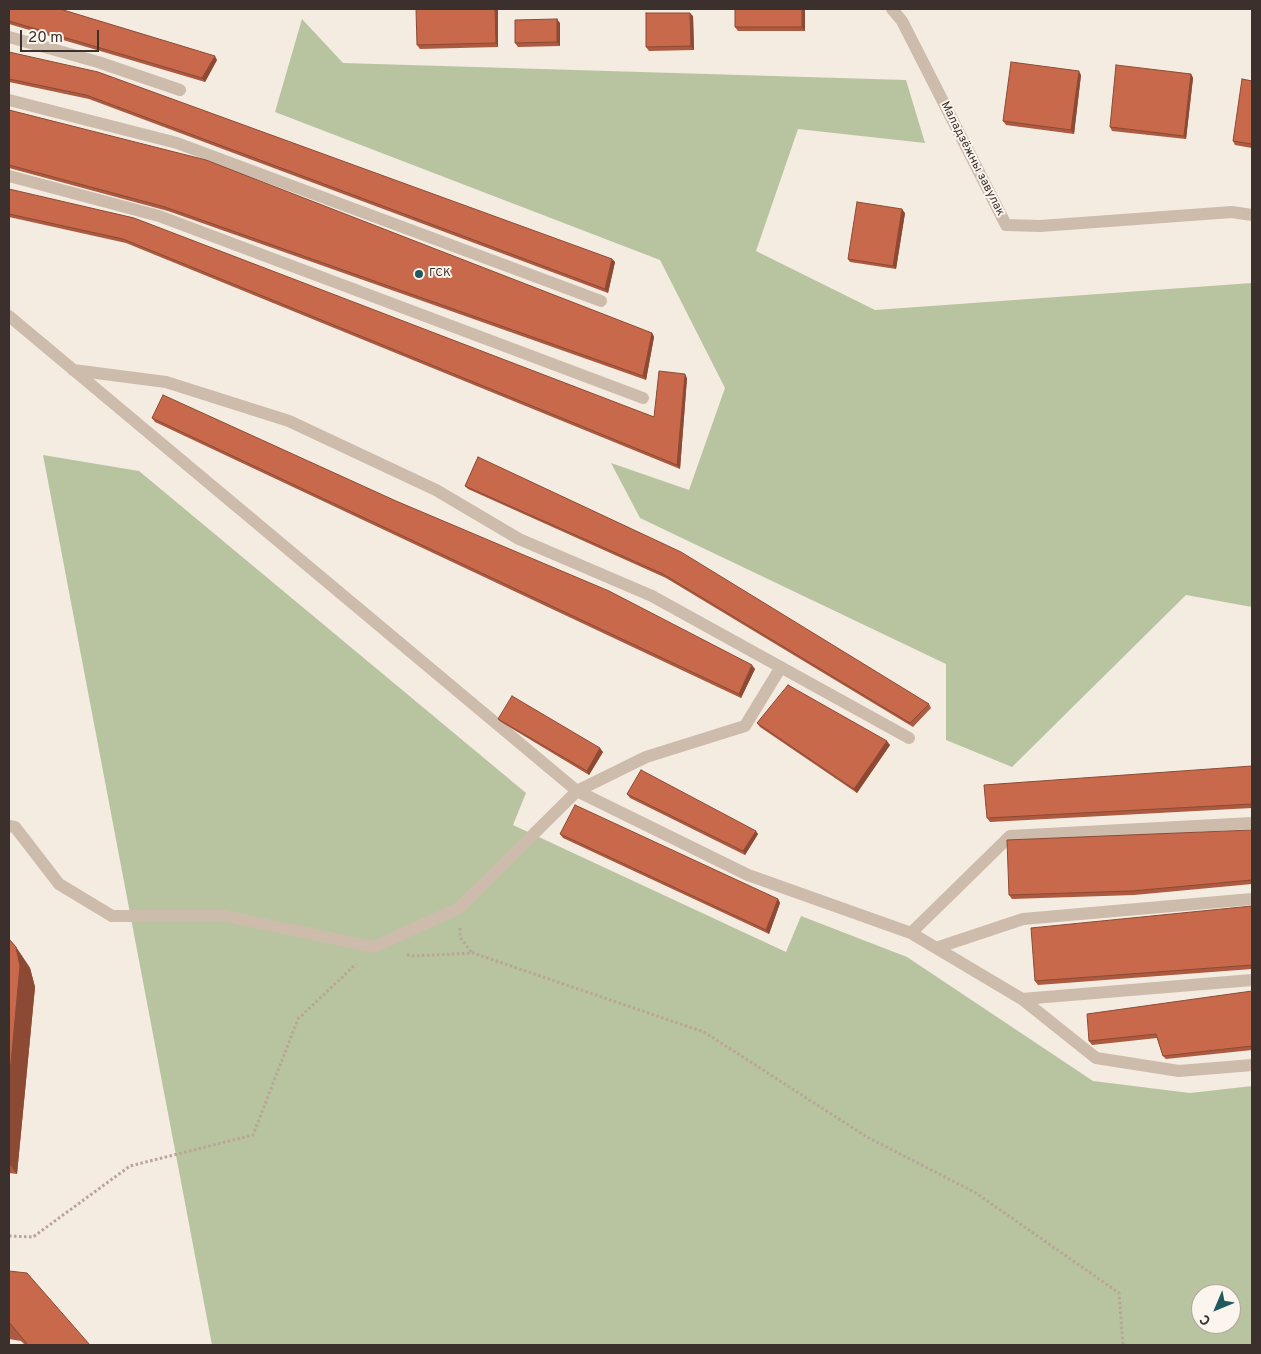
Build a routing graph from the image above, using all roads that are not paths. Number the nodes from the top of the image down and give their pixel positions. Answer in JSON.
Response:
{"nodes":[{"id":1,"x":892,"y":9,"type":"edge"},
{"id":2,"x":9,"y":37,"type":"edge"},
{"id":3,"x":180,"y":90,"type":"dead end"},
{"id":4,"x":9,"y":100,"type":"edge"},
{"id":5,"x":9,"y":176,"type":"edge"},
{"id":6,"x":1252,"y":215,"type":"edge"},
{"id":7,"x":601,"y":301,"type":"dead end"},
{"id":8,"x":9,"y":316,"type":"edge"},
{"id":9,"x":73,"y":370,"type":"junction"},
{"id":10,"x":643,"y":398,"type":"dead end"},
{"id":11,"x":781,"y":667,"type":"junction"},
{"id":12,"x":909,"y":738,"type":"dead end"},
{"id":13,"x":577,"y":791,"type":"junction"},
{"id":14,"x":1252,"y":823,"type":"edge"},
{"id":15,"x":9,"y":826,"type":"edge"},
{"id":16,"x":1252,"y":899,"type":"edge"},
{"id":17,"x":910,"y":933,"type":"junction"},
{"id":18,"x":936,"y":948,"type":"junction"},
{"id":19,"x":1252,"y":980,"type":"edge"},
{"id":20,"x":1022,"y":999,"type":"junction"},
{"id":21,"x":1252,"y":1065,"type":"edge"}],
"edges":[{"from":1,"to":6,"type":"street","name":"Маладзёжны завулак"},
{"from":2,"to":3,"type":"street"},
{"from":4,"to":7,"type":"street"},
{"from":5,"to":10,"type":"street"},
{"from":8,"to":9,"type":"street"},
{"from":9,"to":11,"type":"street"},
{"from":9,"to":13,"type":"street"},
{"from":11,"to":12,"type":"street"},
{"from":11,"to":13,"type":"street"},
{"from":13,"to":15,"type":"street"},
{"from":13,"to":17,"type":"street"},
{"from":14,"to":17,"type":"street"},
{"from":16,"to":18,"type":"street"},
{"from":17,"to":18,"type":"street"},
{"from":18,"to":20,"type":"street"},
{"from":19,"to":20,"type":"street"},
{"from":20,"to":21,"type":"street"}]}
